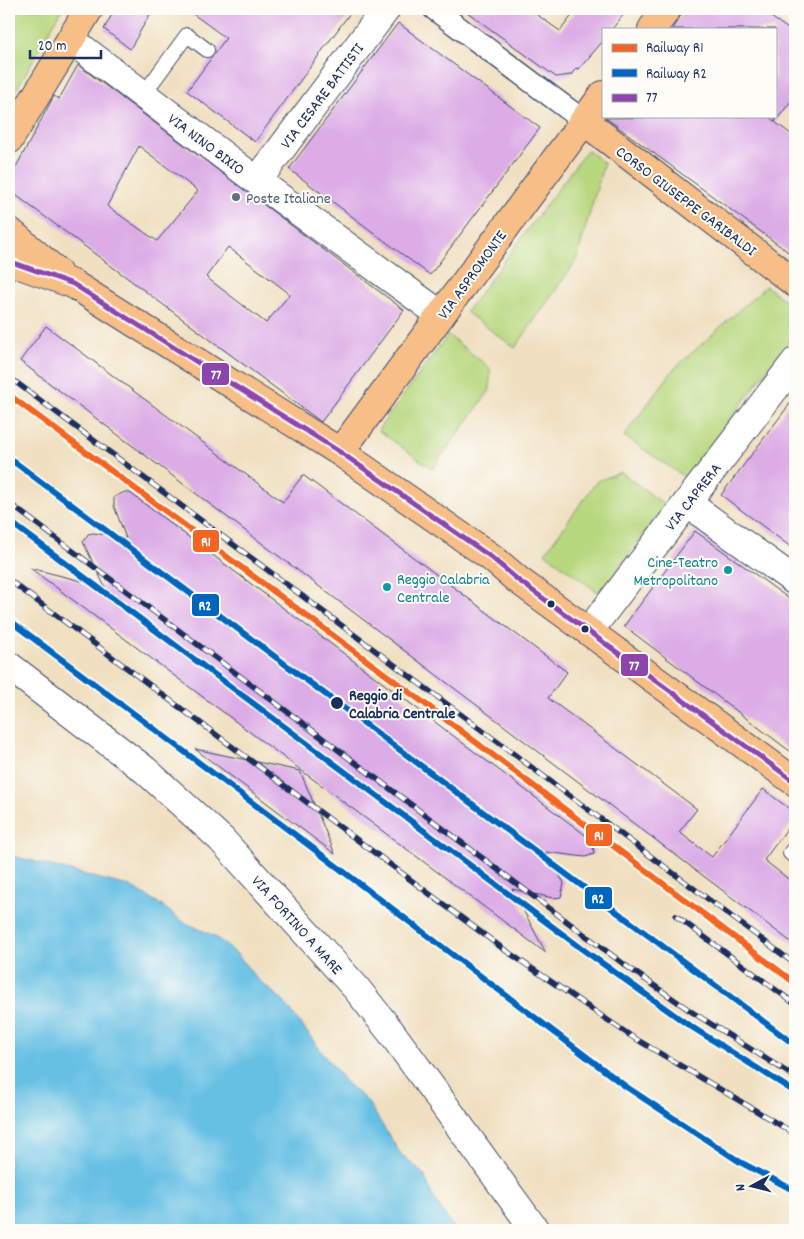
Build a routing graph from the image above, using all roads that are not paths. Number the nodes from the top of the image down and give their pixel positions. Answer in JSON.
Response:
{"nodes":[{"id":1,"x":89,"y":9,"type":"edge"},
{"id":2,"x":386,"y":9,"type":"edge"},
{"id":3,"x":434,"y":9,"type":"edge"},
{"id":4,"x":667,"y":9,"type":"edge"},
{"id":5,"x":653,"y":28,"type":"edge"},
{"id":6,"x":72,"y":40,"type":"junction"},
{"id":7,"x":207,"y":50,"type":"dead end"},
{"id":8,"x":143,"y":94,"type":"junction"},
{"id":9,"x":602,"y":96,"type":"edge"},
{"id":10,"x":584,"y":121,"type":"junction"},
{"id":11,"x":9,"y":140,"type":"edge"},
{"id":12,"x":257,"y":180,"type":"junction"},
{"id":13,"x":9,"y":231,"type":"edge"},
{"id":14,"x":9,"y":261,"type":"edge"},
{"id":15,"x":795,"y":283,"type":"edge"},
{"id":16,"x":73,"y":284,"type":"junction"},
{"id":17,"x":441,"y":315,"type":"junction"},
{"id":18,"x":795,"y":362,"type":"edge"},
{"id":19,"x":340,"y":452,"type":"junction"},
{"id":20,"x":687,"y":503,"type":"junction"},
{"id":21,"x":795,"y":580,"type":"edge"},
{"id":22,"x":589,"y":631,"type":"junction"},
{"id":23,"x":9,"y":666,"type":"edge"},
{"id":24,"x":795,"y":782,"type":"edge"},
{"id":25,"x":795,"y":847,"type":"edge"},
{"id":26,"x":795,"y":857,"type":"edge"},
{"id":27,"x":535,"y":1230,"type":"edge"}],
"edges":[{"from":1,"to":6,"type":"main road"},
{"from":2,"to":12,"type":"street","name":"VIA CESARE BATTISTI"},
{"from":3,"to":10,"type":"street","name":"CORSO GIUSEPPE GARIBALDI"},
{"from":4,"to":5,"type":"main road"},
{"from":6,"to":8,"type":"street","name":"VIA NINO BIXIO"},
{"from":6,"to":11,"type":"main road"},
{"from":7,"to":8,"type":"lane"},
{"from":8,"to":12,"type":"street","name":"VIA NINO BIXIO"},
{"from":9,"to":10,"type":"main road","name":"VIA ASPROMONTE"},
{"from":10,"to":15,"type":"main road","name":"CORSO GIUSEPPE GARIBALDI"},
{"from":10,"to":17,"type":"main road","name":"VIA ASPROMONTE"},
{"from":12,"to":17,"type":"street","name":"VIA NINO BIXIO"},
{"from":13,"to":16,"type":"main road"},
{"from":14,"to":16,"type":"main road"},
{"from":16,"to":19,"type":"main road"},
{"from":17,"to":19,"type":"main road","name":"VIA ASPROMONTE"},
{"from":18,"to":20,"type":"street","name":"VIA CAPRERA"},
{"from":19,"to":22,"type":"main road"},
{"from":20,"to":21,"type":"street"},
{"from":20,"to":22,"type":"street","name":"VIA CAPRERA"},
{"from":22,"to":24,"type":"main road"},
{"from":23,"to":27,"type":"street","name":"VIA FORTINO A MARE"},
{"from":25,"to":26,"type":"lane"}]}
